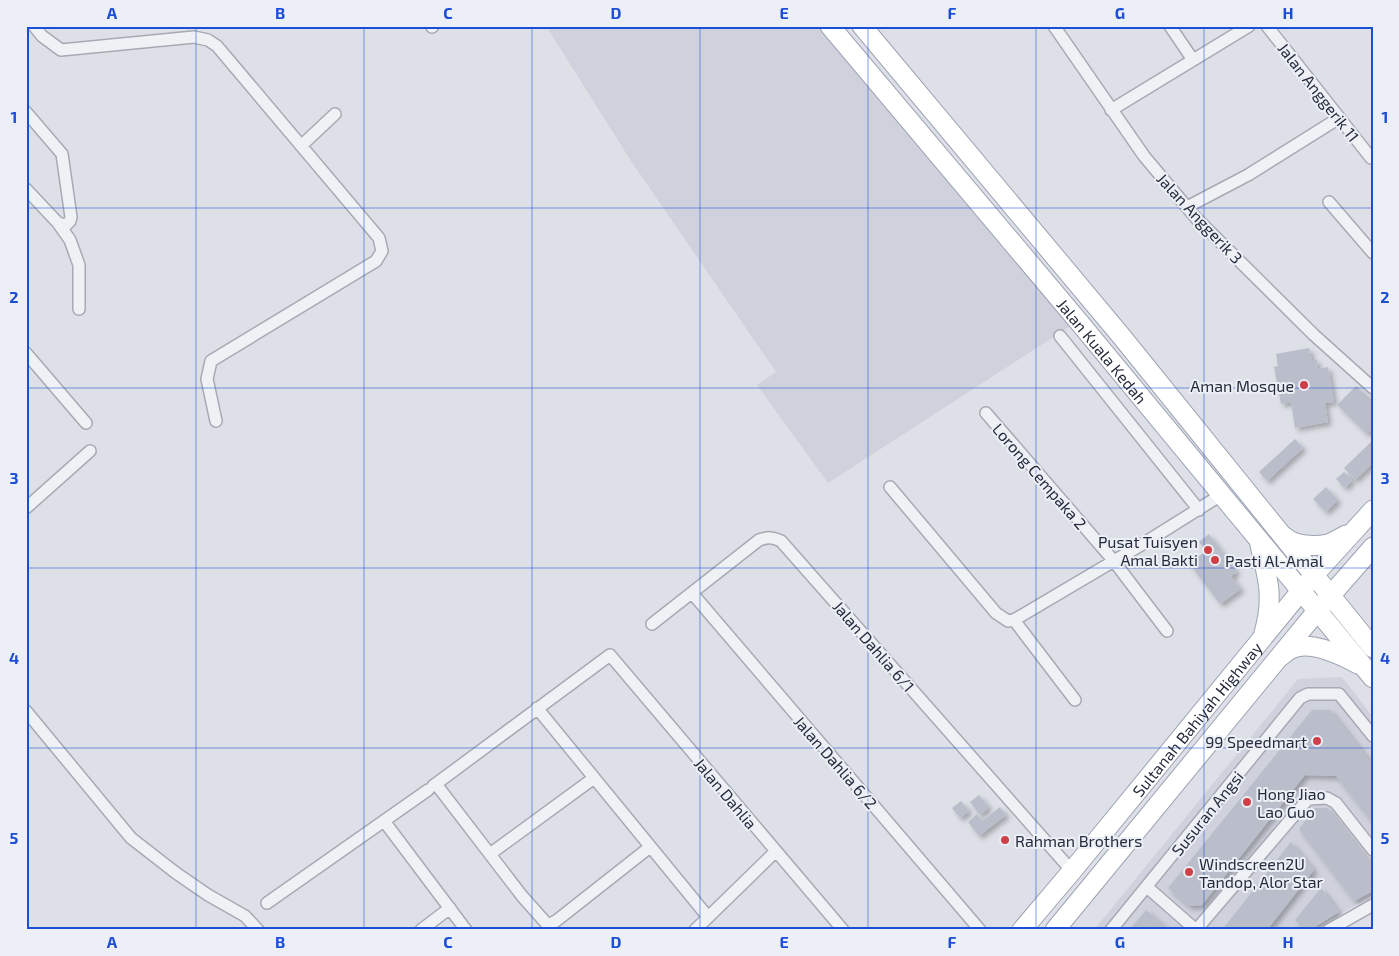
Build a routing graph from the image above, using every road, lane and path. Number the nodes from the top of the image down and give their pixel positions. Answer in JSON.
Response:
{"nodes":[{"id":1,"x":34,"y":26,"type":"edge"},
{"id":2,"x":830,"y":26,"type":"edge"},
{"id":3,"x":862,"y":26,"type":"edge"},
{"id":4,"x":1054,"y":26,"type":"edge"},
{"id":5,"x":1170,"y":26,"type":"edge"},
{"id":6,"x":1249,"y":26,"type":"edge"},
{"id":7,"x":1267,"y":26,"type":"edge"},
{"id":8,"x":1193,"y":60,"type":"junction"},
{"id":9,"x":1111,"y":110,"type":"junction"},
{"id":10,"x":26,"y":112,"type":"edge"},
{"id":11,"x":335,"y":114,"type":"dead end"},
{"id":12,"x":1339,"y":118,"type":"junction"},
{"id":13,"x":301,"y":146,"type":"junction"},
{"id":14,"x":1371,"y":158,"type":"dead end"},
{"id":15,"x":26,"y":189,"type":"edge"},
{"id":16,"x":1329,"y":202,"type":"dead end"},
{"id":17,"x":1187,"y":208,"type":"junction"},
{"id":18,"x":58,"y":223,"type":"junction"},
{"id":19,"x":1373,"y":253,"type":"edge"},
{"id":20,"x":79,"y":308,"type":"dead end"},
{"id":21,"x":1060,"y":336,"type":"dead end"},
{"id":22,"x":1122,"y":337,"type":"junction"},
{"id":23,"x":26,"y":353,"type":"edge"},
{"id":24,"x":1103,"y":353,"type":"junction"},
{"id":25,"x":1373,"y":388,"type":"edge"},
{"id":26,"x":986,"y":413,"type":"dead end"},
{"id":27,"x":216,"y":421,"type":"dead end"},
{"id":28,"x":86,"y":423,"type":"dead end"},
{"id":29,"x":90,"y":451,"type":"dead end"},
{"id":30,"x":890,"y":487,"type":"dead end"},
{"id":31,"x":1221,"y":495,"type":"junction"},
{"id":32,"x":26,"y":508,"type":"edge"},
{"id":33,"x":1199,"y":510,"type":"junction"},
{"id":34,"x":1367,"y":517,"type":"edge"},
{"id":35,"x":1274,"y":525,"type":"junction"},
{"id":36,"x":1259,"y":541,"type":"junction"},
{"id":37,"x":1369,"y":551,"type":"edge"},
{"id":38,"x":1114,"y":560,"type":"junction"},
{"id":39,"x":1314,"y":575,"type":"junction"},
{"id":40,"x":1301,"y":592,"type":"junction"},
{"id":41,"x":692,"y":593,"type":"junction"},
{"id":42,"x":1331,"y":595,"type":"junction"},
{"id":43,"x":1317,"y":611,"type":"junction"},
{"id":44,"x":1349,"y":619,"type":"junction"},
{"id":45,"x":1014,"y":620,"type":"junction"},
{"id":46,"x":652,"y":624,"type":"dead end"},
{"id":47,"x":1166,"y":631,"type":"dead end"},
{"id":48,"x":1263,"y":638,"type":"junction"},
{"id":49,"x":1373,"y":648,"type":"edge"},
{"id":50,"x":1279,"y":658,"type":"junction"},
{"id":51,"x":1368,"y":673,"type":"edge"},
{"id":52,"x":1075,"y":700,"type":"dead end"},
{"id":53,"x":537,"y":708,"type":"junction"},
{"id":54,"x":26,"y":710,"type":"edge"},
{"id":55,"x":1373,"y":736,"type":"edge"},
{"id":56,"x":594,"y":778,"type":"junction"},
{"id":57,"x":432,"y":786,"type":"junction"},
{"id":58,"x":384,"y":821,"type":"junction"},
{"id":59,"x":650,"y":847,"type":"junction"},
{"id":60,"x":1373,"y":850,"type":"edge"},
{"id":61,"x":776,"y":852,"type":"junction"},
{"id":62,"x":490,"y":854,"type":"junction"},
{"id":63,"x":1072,"y":871,"type":"junction"},
{"id":64,"x":1147,"y":887,"type":"junction"},
{"id":65,"x":268,"y":903,"type":"dead end"},
{"id":66,"x":1373,"y":905,"type":"edge"},
{"id":67,"x":450,"y":908,"type":"junction"},
{"id":68,"x":708,"y":917,"type":"junction"},
{"id":69,"x":1060,"y":927,"type":"edge"},
{"id":70,"x":258,"y":930,"type":"edge"},
{"id":71,"x":421,"y":930,"type":"edge"},
{"id":72,"x":466,"y":930,"type":"edge"},
{"id":73,"x":695,"y":930,"type":"edge"},
{"id":74,"x":843,"y":930,"type":"edge"},
{"id":75,"x":980,"y":930,"type":"edge"},
{"id":76,"x":1022,"y":930,"type":"edge"},
{"id":77,"x":1111,"y":930,"type":"edge"},
{"id":78,"x":1196,"y":930,"type":"edge"},
{"id":79,"x":1329,"y":930,"type":"edge"}],
"edges":[{"from":1,"to":13,"type":"street"},
{"from":2,"to":24,"type":"main road","name":"Jalan Kuala Kedah"},
{"from":3,"to":22,"type":"main road","name":"Jalan Kuala Kedah"},
{"from":4,"to":9,"type":"street","name":"Jalan Anggerik 3"},
{"from":5,"to":8,"type":"street"},
{"from":6,"to":8,"type":"street"},
{"from":7,"to":12,"type":"street","name":"Jalan Anggerik 11"},
{"from":8,"to":9,"type":"street"},
{"from":9,"to":17,"type":"street","name":"Jalan Anggerik 3"},
{"from":10,"to":18,"type":"street"},
{"from":11,"to":13,"type":"street"},
{"from":12,"to":14,"type":"street","name":"Jalan Anggerik 11"},
{"from":12,"to":17,"type":"street"},
{"from":13,"to":27,"type":"street"},
{"from":15,"to":18,"type":"street"},
{"from":16,"to":19,"type":"street"},
{"from":17,"to":25,"type":"street","name":"Jalan Anggerik 3"},
{"from":18,"to":20,"type":"street"},
{"from":21,"to":33,"type":"street"},
{"from":22,"to":24,"type":"main road"},
{"from":22,"to":35,"type":"main road","name":"Jalan Kuala Kedah"},
{"from":23,"to":28,"type":"street"},
{"from":24,"to":31,"type":"main road","name":"Jalan Kuala Kedah"},
{"from":26,"to":38,"type":"street","name":"Lorong Cempaka 2"},
{"from":29,"to":32,"type":"street"},
{"from":30,"to":45,"type":"street"},
{"from":31,"to":33,"type":"street"},
{"from":31,"to":36,"type":"main road","name":"Jalan Kuala Kedah"},
{"from":33,"to":38,"type":"street"},
{"from":34,"to":35,"type":"main road"},
{"from":34,"to":39,"type":"main road","name":"Sultanah Bahiyah Highway"},
{"from":35,"to":39,"type":"main road","name":"Jalan Kuala Kedah"},
{"from":36,"to":40,"type":"main road","name":"Jalan Kuala Kedah"},
{"from":36,"to":48,"type":"main road"},
{"from":37,"to":42,"type":"main road","name":"Sultanah Bahiyah Highway"},
{"from":37,"to":44,"type":"main road"},
{"from":38,"to":45,"type":"street"},
{"from":38,"to":47,"type":"street","name":"Lorong Cempaka 2"},
{"from":39,"to":40,"type":"main road","name":"Sultanah Bahiyah Highway"},
{"from":39,"to":42,"type":"main road","name":"Jalan Kuala Kedah"},
{"from":40,"to":43,"type":"main road","name":"Jalan Kuala Kedah"},
{"from":40,"to":48,"type":"main road","name":"Sultanah Bahiyah Highway"},
{"from":41,"to":46,"type":"street","name":"Jalan Dahlia 6/1"},
{"from":41,"to":63,"type":"street","name":"Jalan Dahlia 6/1"},
{"from":41,"to":75,"type":"street","name":"Jalan Dahlia 6/2"},
{"from":42,"to":43,"type":"main road","name":"Sultanah Bahiyah Highway"},
{"from":42,"to":44,"type":"main road","name":"Jalan Kuala Kedah"},
{"from":43,"to":50,"type":"main road","name":"Sultanah Bahiyah Highway"},
{"from":43,"to":51,"type":"main road","name":"Jalan Kuala Kedah"},
{"from":44,"to":49,"type":"main road","name":"Jalan Kuala Kedah"},
{"from":45,"to":52,"type":"street"},
{"from":48,"to":63,"type":"main road","name":"Sultanah Bahiyah Highway"},
{"from":50,"to":51,"type":"main road"},
{"from":50,"to":69,"type":"main road","name":"Sultanah Bahiyah Highway"},
{"from":53,"to":56,"type":"street"},
{"from":53,"to":57,"type":"street"},
{"from":53,"to":61,"type":"street","name":"Jalan Dahlia"},
{"from":54,"to":70,"type":"street"},
{"from":55,"to":64,"type":"street","name":"Susuran Angsi"},
{"from":56,"to":59,"type":"street"},
{"from":56,"to":62,"type":"street"},
{"from":57,"to":58,"type":"street"},
{"from":57,"to":62,"type":"street"},
{"from":58,"to":65,"type":"street"},
{"from":58,"to":67,"type":"street"},
{"from":59,"to":62,"type":"street"},
{"from":59,"to":68,"type":"street"},
{"from":60,"to":78,"type":"street"},
{"from":61,"to":68,"type":"street"},
{"from":61,"to":74,"type":"street","name":"Jalan Dahlia"},
{"from":63,"to":76,"type":"main road","name":"Sultanah Bahiyah Highway"},
{"from":64,"to":77,"type":"street","name":"Susuran Angsi"},
{"from":64,"to":78,"type":"street"},
{"from":66,"to":79,"type":"street"},
{"from":67,"to":71,"type":"street"},
{"from":67,"to":72,"type":"street"},
{"from":68,"to":73,"type":"street"}]}
